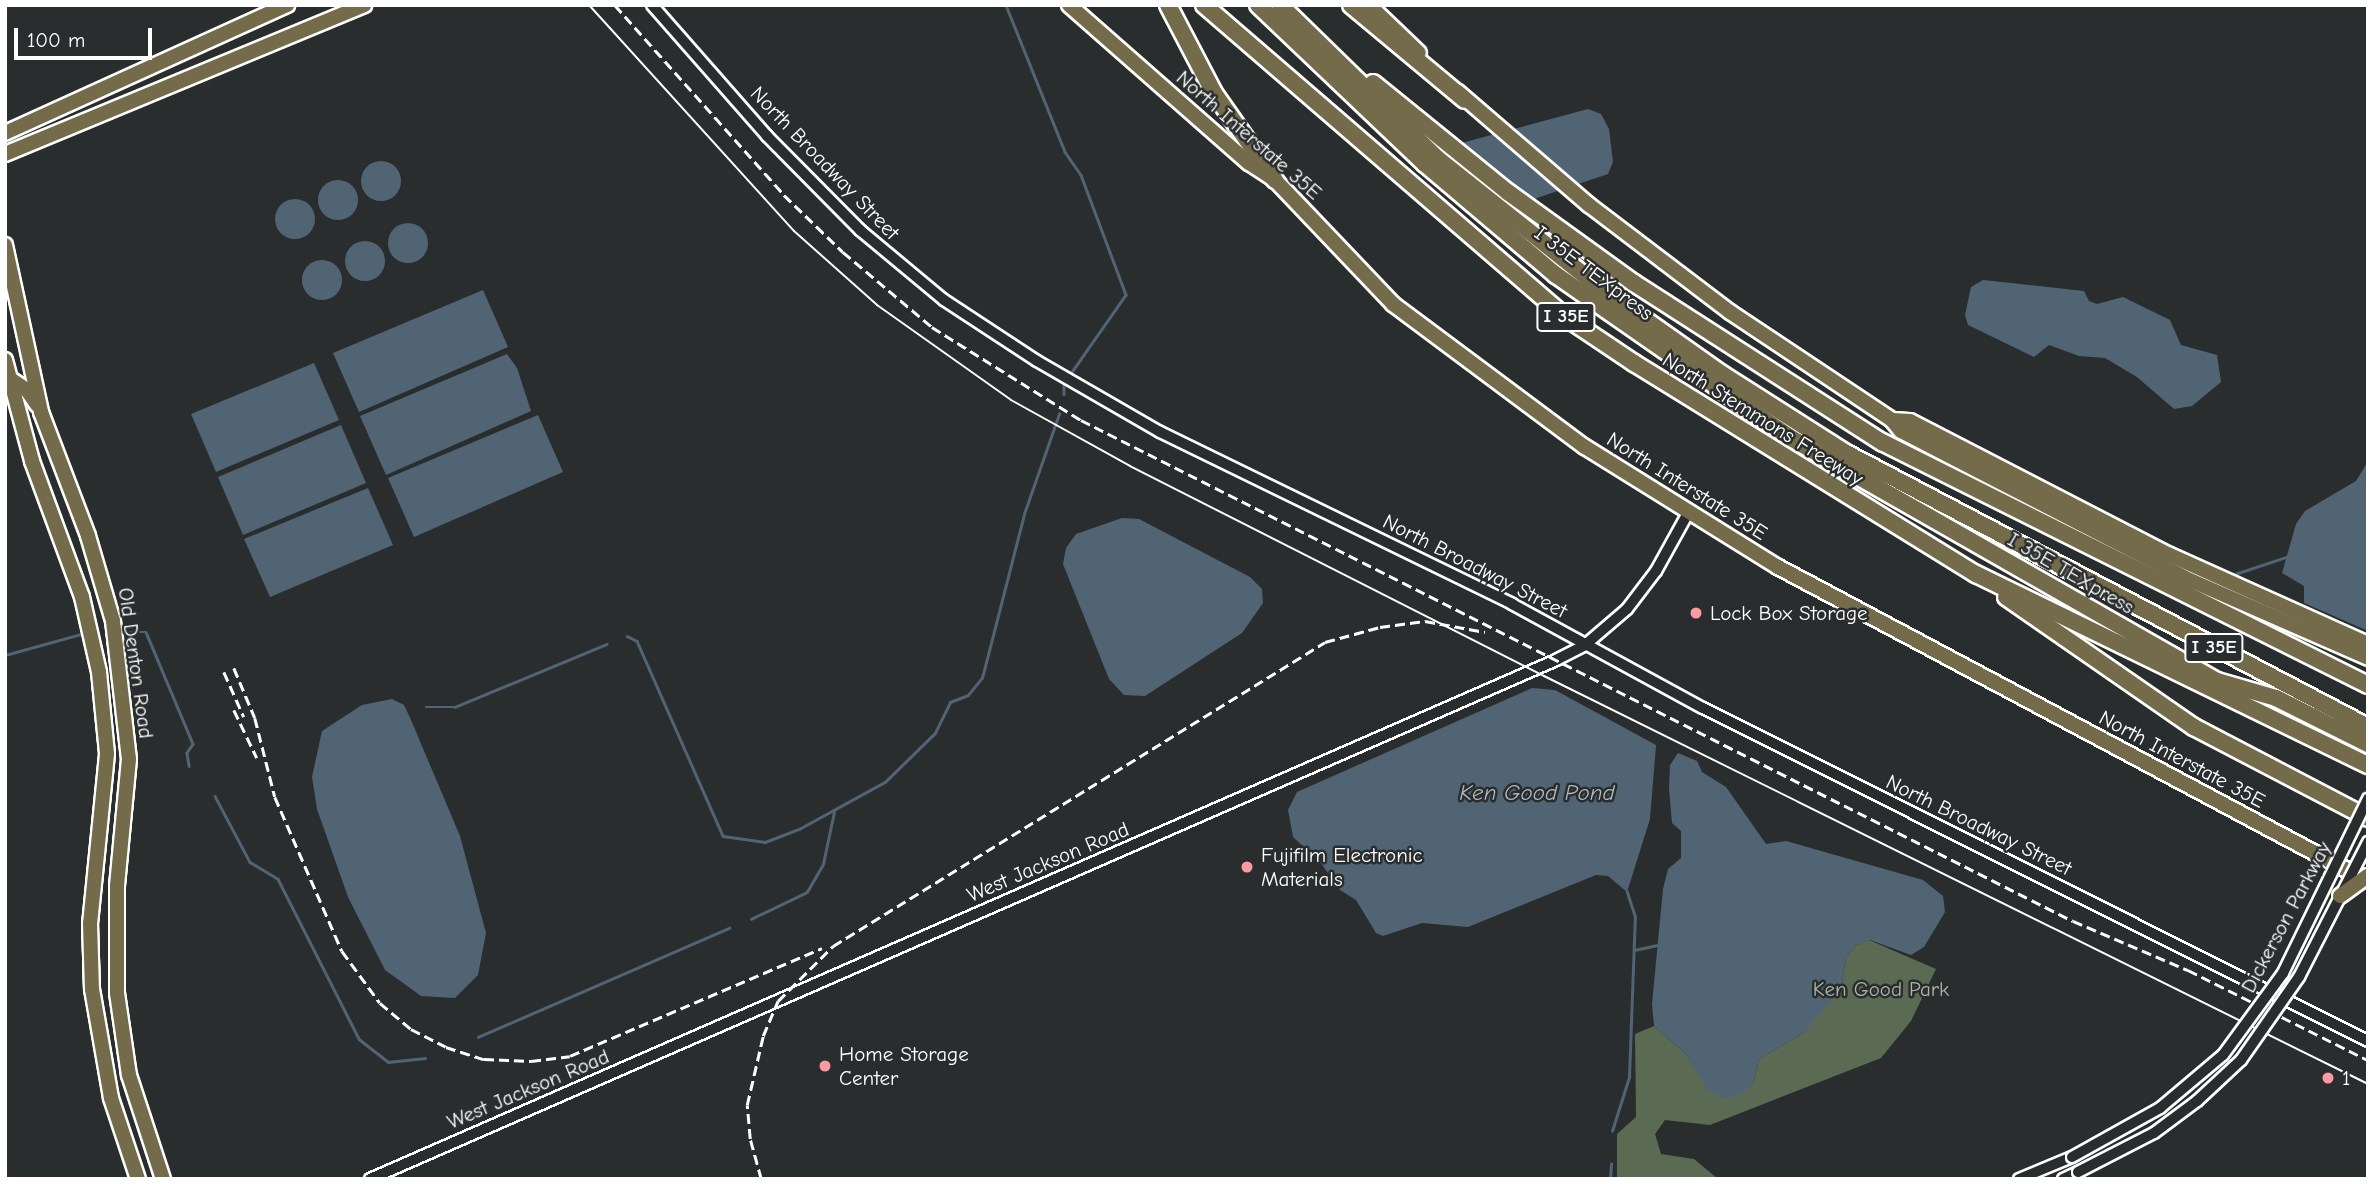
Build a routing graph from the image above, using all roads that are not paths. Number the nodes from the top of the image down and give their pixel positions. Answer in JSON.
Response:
{"nodes":[{"id":1,"x":287,"y":5,"type":"edge"},
{"id":2,"x":364,"y":5,"type":"edge"},
{"id":3,"x":652,"y":5,"type":"edge"},
{"id":4,"x":1069,"y":5,"type":"edge"},
{"id":5,"x":1168,"y":5,"type":"edge"},
{"id":6,"x":1204,"y":5,"type":"edge"},
{"id":7,"x":1258,"y":5,"type":"edge"},
{"id":8,"x":1280,"y":5,"type":"edge"},
{"id":9,"x":1351,"y":5,"type":"edge"},
{"id":10,"x":1369,"y":5,"type":"edge"},
{"id":11,"x":1312,"y":37,"type":"junction"},
{"id":12,"x":1465,"y":100,"type":"junction"},
{"id":13,"x":5,"y":133,"type":"edge"},
{"id":14,"x":11,"y":151,"type":"edge"},
{"id":15,"x":5,"y":165,"type":"edge"},
{"id":16,"x":1275,"y":180,"type":"junction"},
{"id":17,"x":5,"y":245,"type":"edge"},
{"id":18,"x":5,"y":359,"type":"edge"},
{"id":19,"x":9,"y":378,"type":"junction"},
{"id":20,"x":41,"y":412,"type":"junction"},
{"id":21,"x":1892,"y":420,"type":"junction"},
{"id":22,"x":1688,"y":513,"type":"junction"},
{"id":23,"x":1976,"y":574,"type":"junction"},
{"id":24,"x":2368,"y":644,"type":"edge"},
{"id":25,"x":1585,"y":645,"type":"junction"},
{"id":26,"x":2287,"y":648,"type":"junction"},
{"id":27,"x":2368,"y":658,"type":"edge"},
{"id":28,"x":2368,"y":677,"type":"edge"},
{"id":29,"x":2368,"y":685,"type":"edge"},
{"id":30,"x":2368,"y":727,"type":"edge"},
{"id":31,"x":2368,"y":744,"type":"edge"},
{"id":32,"x":2368,"y":765,"type":"edge"},
{"id":33,"x":104,"y":793,"type":"junction"},
{"id":34,"x":127,"y":796,"type":"junction"},
{"id":35,"x":2368,"y":799,"type":"edge"},
{"id":36,"x":2368,"y":818,"type":"edge"},
{"id":37,"x":2348,"y":841,"type":"junction"},
{"id":38,"x":2367,"y":847,"type":"edge"},
{"id":39,"x":2368,"y":876,"type":"edge"},
{"id":40,"x":2368,"y":881,"type":"edge"},
{"id":41,"x":2340,"y":896,"type":"junction"},
{"id":42,"x":2368,"y":1041,"type":"edge"},
{"id":43,"x":138,"y":1179,"type":"edge"},
{"id":44,"x":163,"y":1179,"type":"edge"},
{"id":45,"x":370,"y":1179,"type":"edge"},
{"id":46,"x":2019,"y":1179,"type":"edge"},
{"id":47,"x":2063,"y":1179,"type":"edge"}],
"edges":[{"from":1,"to":13,"type":"main road"},
{"from":2,"to":14,"type":"main road"},
{"from":3,"to":25,"type":"street","name":"North Broadway Street"},
{"from":4,"to":16,"type":"main road","name":"North Interstate 35E"},
{"from":5,"to":16,"type":"highway"},
{"from":6,"to":23,"type":"highway","name":"North Stemmons Freeway","number":"I 35E"},
{"from":7,"to":31,"type":"highway","name":"I 35E TEXpress"},
{"from":8,"to":11,"type":"highway","name":"North Stemmons Freeway","number":"I 35E"},
{"from":9,"to":12,"type":"highway"},
{"from":10,"to":12,"type":"main road"},
{"from":11,"to":26,"type":"highway"},
{"from":11,"to":30,"type":"highway","name":"North Stemmons Freeway","number":"I 35E"},
{"from":12,"to":21,"type":"main road"},
{"from":14,"to":15,"type":"main road"},
{"from":16,"to":22,"type":"main road","name":"North Interstate 35E"},
{"from":17,"to":20,"type":"main road","name":"Old Denton Road"},
{"from":18,"to":19,"type":"main road","name":"Old Denton Road"},
{"from":19,"to":20,"type":"main road"},
{"from":19,"to":33,"type":"main road","name":"Old Denton Road"},
{"from":20,"to":34,"type":"main road","name":"Old Denton Road"},
{"from":21,"to":24,"type":"main road"},
{"from":21,"to":27,"type":"main road"},
{"from":22,"to":25,"type":"street","name":"West Jackson Road"},
{"from":22,"to":40,"type":"main road","name":"North Interstate 35E"},
{"from":23,"to":32,"type":"highway","name":"North Stemmons Freeway","number":"I 35E"},
{"from":23,"to":36,"type":"highway"},
{"from":25,"to":42,"type":"street","name":"North Broadway Street"},
{"from":25,"to":45,"type":"street","name":"West Jackson Road"},
{"from":26,"to":28,"type":"highway"},
{"from":26,"to":29,"type":"highway"},
{"from":33,"to":34,"type":"main road"},
{"from":33,"to":43,"type":"main road","name":"Old Denton Road"},
{"from":34,"to":44,"type":"main road","name":"Old Denton Road"},
{"from":35,"to":37,"type":"street","name":"Dickerson Parkway","bridge":true},
{"from":37,"to":38,"type":"main road","bridge":true},
{"from":37,"to":46,"type":"street","name":"Dickerson Parkway","bridge":true},
{"from":38,"to":41,"type":"street","name":"Dickerson Parkway","bridge":true},
{"from":39,"to":41,"type":"main road","bridge":true},
{"from":41,"to":47,"type":"street","name":"Dickerson Parkway","bridge":true}]}
